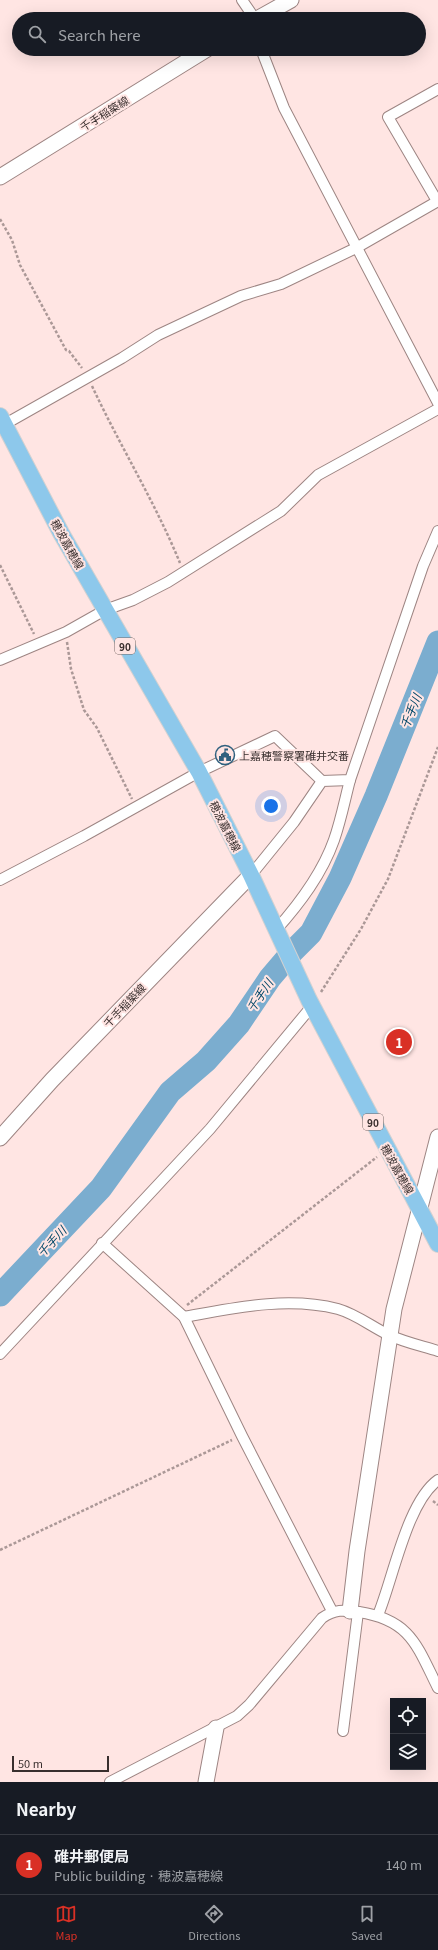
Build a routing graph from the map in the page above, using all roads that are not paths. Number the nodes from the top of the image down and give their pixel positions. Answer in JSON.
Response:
{"nodes":[{"id":1,"x":242,"y":0,"type":"edge"},
{"id":2,"x":291,"y":0,"type":"edge"},
{"id":3,"x":251,"y":12,"type":"edge"},
{"id":4,"x":269,"y":12,"type":"edge"},
{"id":5,"x":196,"y":56,"type":"edge"},
{"id":6,"x":264,"y":56,"type":"edge"},
{"id":7,"x":438,"y":89,"type":"edge"},
{"id":8,"x":0,"y":177,"type":"edge"},
{"id":9,"x":438,"y":201,"type":"edge"},
{"id":10,"x":356,"y":248,"type":"junction"},
{"id":11,"x":438,"y":403,"type":"edge"},
{"id":12,"x":438,"y":409,"type":"edge"},
{"id":13,"x":1,"y":422,"type":"edge"},
{"id":14,"x":438,"y":532,"type":"edge"},
{"id":15,"x":105,"y":610,"type":"junction"},
{"id":16,"x":0,"y":660,"type":"edge"},
{"id":17,"x":199,"y":772,"type":"junction"},
{"id":18,"x":350,"y":780,"type":"junction"},
{"id":19,"x":322,"y":781,"type":"junction"},
{"id":20,"x":251,"y":875,"type":"junction"},
{"id":21,"x":0,"y":880,"type":"edge"},
{"id":22,"x":278,"y":933,"type":"junction"},
{"id":23,"x":310,"y":1003,"type":"junction"},
{"id":24,"x":438,"y":1137,"type":"edge"},
{"id":25,"x":0,"y":1138,"type":"edge"},
{"id":26,"x":420,"y":1207,"type":"junction"},
{"id":27,"x":102,"y":1243,"type":"junction"},
{"id":28,"x":438,"y":1244,"type":"edge"},
{"id":29,"x":181,"y":1314,"type":"junction"},
{"id":30,"x":389,"y":1335,"type":"junction"},
{"id":31,"x":438,"y":1351,"type":"edge"},
{"id":32,"x":0,"y":1354,"type":"edge"},
{"id":33,"x":438,"y":1480,"type":"edge"},
{"id":34,"x":332,"y":1611,"type":"junction"},
{"id":35,"x":354,"y":1612,"type":"junction"},
{"id":36,"x":378,"y":1615,"type":"junction"},
{"id":37,"x":438,"y":1688,"type":"edge"},
{"id":38,"x":216,"y":1728,"type":"junction"},
{"id":39,"x":343,"y":1730,"type":"dead end"},
{"id":40,"x":110,"y":1782,"type":"edge"},
{"id":41,"x":206,"y":1782,"type":"edge"}],
"edges":[{"from":1,"to":3,"type":"street"},
{"from":2,"to":4,"type":"main road"},
{"from":5,"to":8,"type":"main road","name":"千手稲築線"},
{"from":6,"to":10,"type":"street"},
{"from":7,"to":9,"type":"street"},
{"from":9,"to":10,"type":"street"},
{"from":10,"to":11,"type":"street"},
{"from":10,"to":13,"type":"street"},
{"from":12,"to":15,"type":"street"},
{"from":13,"to":15,"type":"main road","name":"穂波嘉穂線","number":"90"},
{"from":14,"to":18,"type":"street"},
{"from":15,"to":16,"type":"street"},
{"from":15,"to":17,"type":"main road","name":"穂波嘉穂線","number":"90"},
{"from":17,"to":19,"type":"street"},
{"from":17,"to":20,"type":"main road","name":"穂波嘉穂線","number":"90"},
{"from":17,"to":21,"type":"street"},
{"from":18,"to":19,"type":"street"},
{"from":18,"to":22,"type":"street"},
{"from":19,"to":20,"type":"street"},
{"from":20,"to":22,"type":"main road","name":"穂波嘉穂線","number":"90"},
{"from":20,"to":25,"type":"main road","name":"千手稲築線"},
{"from":22,"to":23,"type":"main road","name":"穂波嘉穂線","number":"90"},
{"from":23,"to":26,"type":"main road","name":"穂波嘉穂線","number":"90"},
{"from":23,"to":27,"type":"street"},
{"from":24,"to":26,"type":"main road"},
{"from":26,"to":28,"type":"main road","name":"穂波嘉穂線","number":"90"},
{"from":26,"to":30,"type":"main road"},
{"from":27,"to":29,"type":"street"},
{"from":27,"to":32,"type":"street"},
{"from":29,"to":30,"type":"street"},
{"from":29,"to":34,"type":"street"},
{"from":30,"to":31,"type":"street"},
{"from":30,"to":35,"type":"main road"},
{"from":33,"to":36,"type":"street"},
{"from":34,"to":35,"type":"street"},
{"from":34,"to":38,"type":"street"},
{"from":35,"to":36,"type":"street"},
{"from":35,"to":39,"type":"street"},
{"from":36,"to":37,"type":"street"},
{"from":38,"to":40,"type":"street"},
{"from":38,"to":41,"type":"main road"}]}
